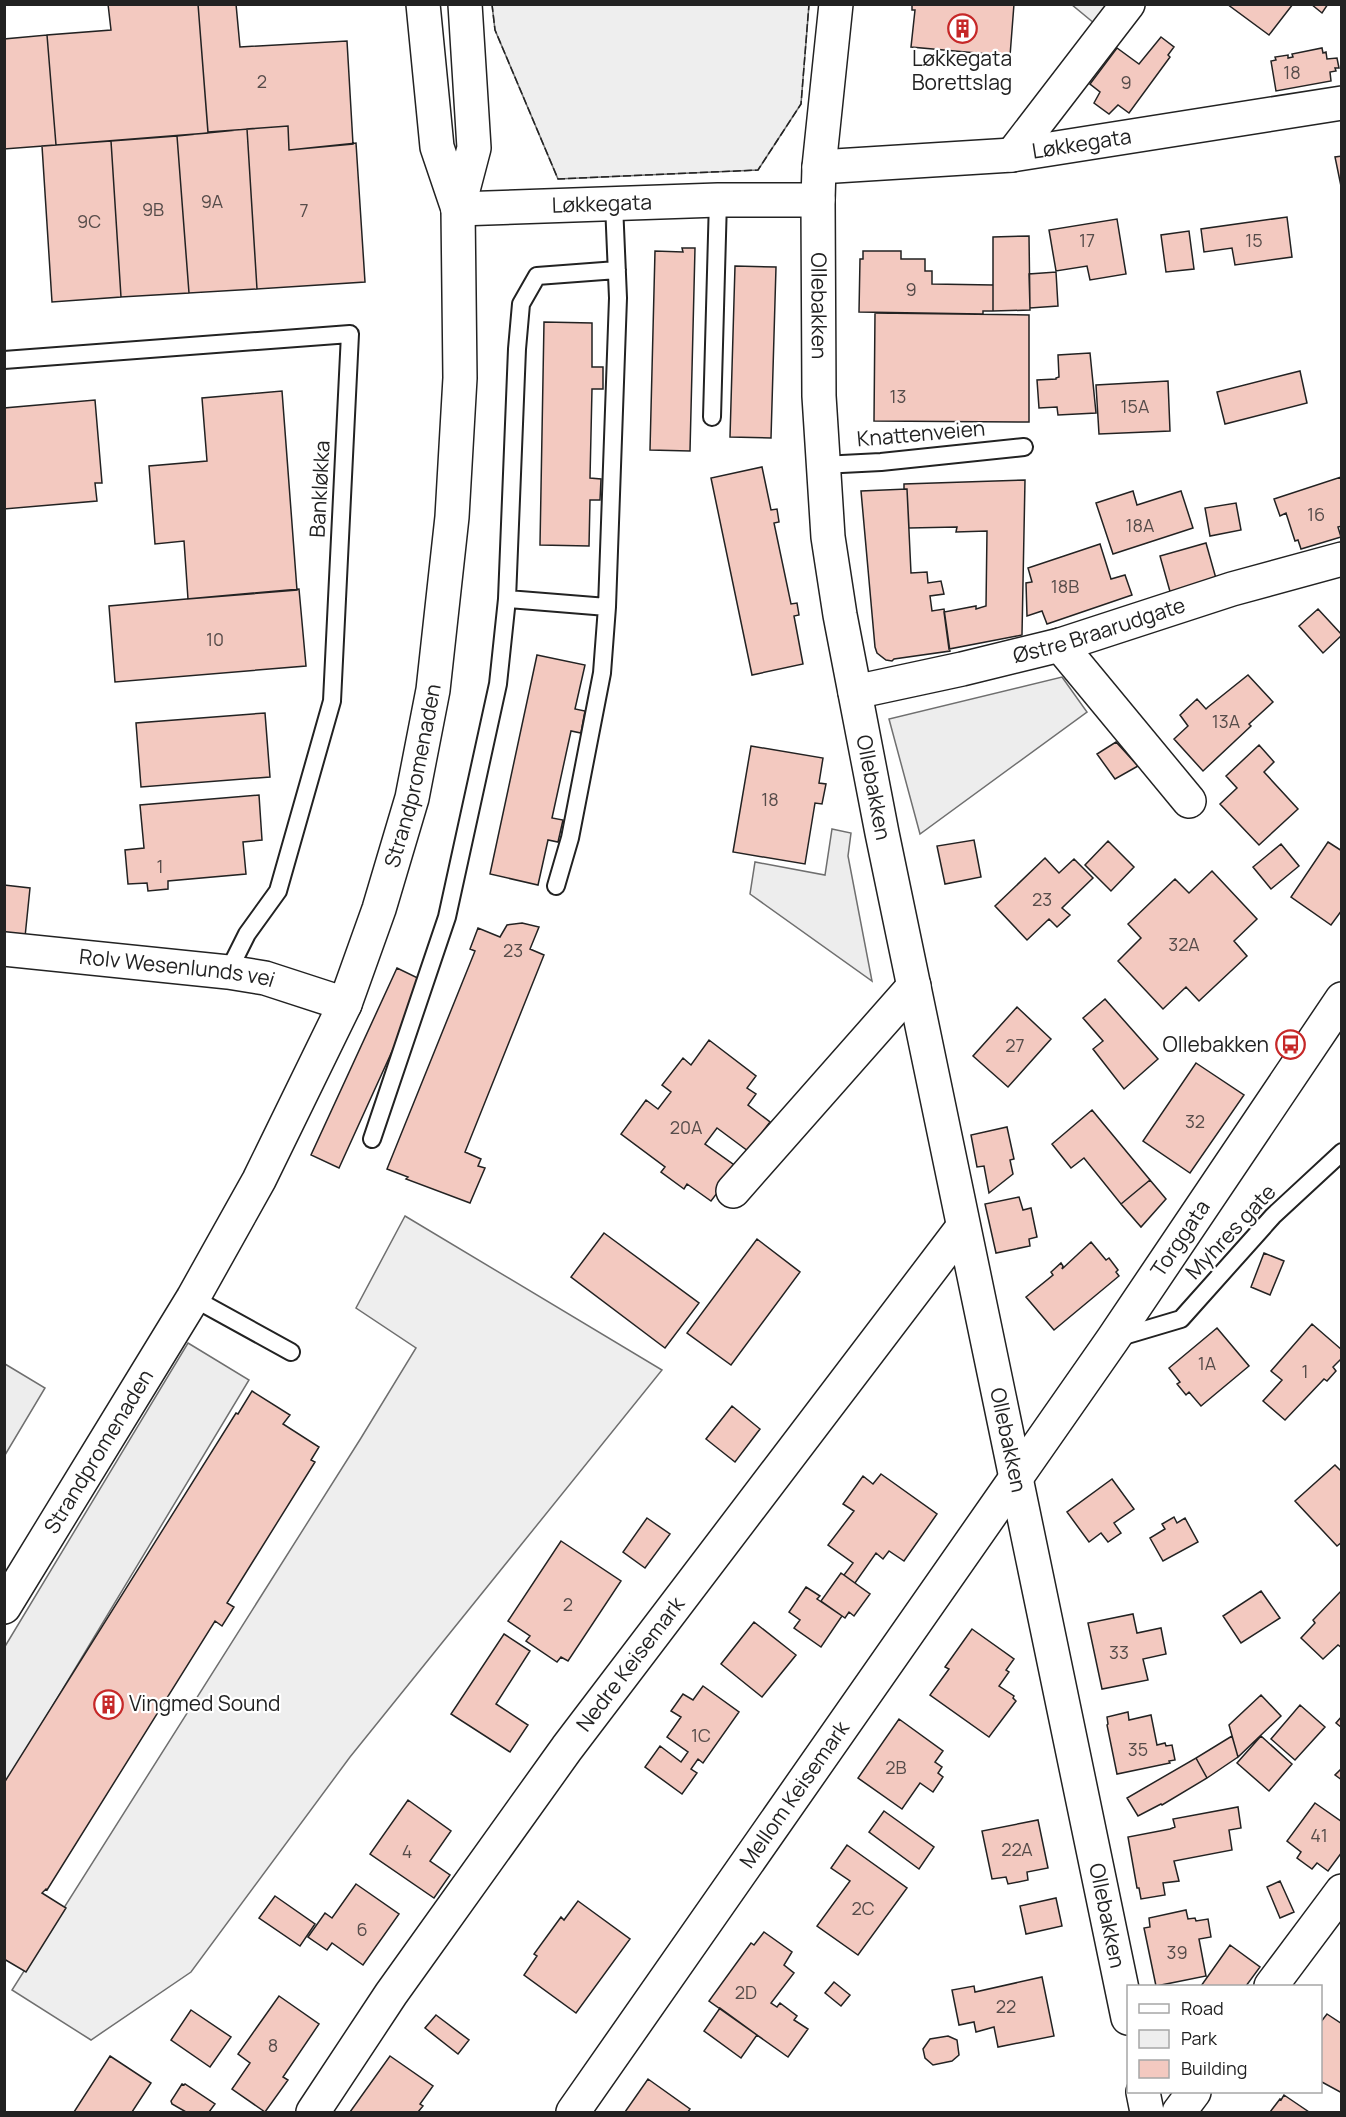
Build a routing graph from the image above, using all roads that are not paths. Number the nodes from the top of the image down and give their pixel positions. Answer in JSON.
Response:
{"nodes":[{"id":1,"x":423,"y":4,"type":"edge"},
{"id":2,"x":465,"y":4,"type":"edge"},
{"id":3,"x":836,"y":4,"type":"edge"},
{"id":4,"x":1128,"y":4,"type":"edge"},
{"id":5,"x":1341,"y":102,"type":"edge"},
{"id":6,"x":1012,"y":155,"type":"junction"},
{"id":7,"x":819,"y":167,"type":"junction"},
{"id":8,"x":718,"y":200,"type":"junction"},
{"id":9,"x":818,"y":200,"type":"junction"},
{"id":10,"x":615,"y":204,"type":"junction"},
{"id":11,"x":458,"y":209,"type":"junction"},
{"id":12,"x":617,"y":270,"type":"junction"},
{"id":13,"x":4,"y":360,"type":"edge"},
{"id":14,"x":712,"y":417,"type":"dead end"},
{"id":15,"x":1024,"y":447,"type":"dead end"},
{"id":16,"x":822,"y":465,"type":"junction"},
{"id":17,"x":1341,"y":559,"type":"edge"},
{"id":18,"x":507,"y":599,"type":"junction"},
{"id":19,"x":607,"y":607,"type":"junction"},
{"id":20,"x":1060,"y":645,"type":"junction"},
{"id":21,"x":855,"y":692,"type":"junction"},
{"id":22,"x":1189,"y":801,"type":"dead end"},
{"id":23,"x":556,"y":886,"type":"dead end"},
{"id":24,"x":4,"y":949,"type":"edge"},
{"id":25,"x":228,"y":972,"type":"junction"},
{"id":26,"x":914,"y":986,"type":"junction"},
{"id":27,"x":1341,"y":999,"type":"edge"},
{"id":28,"x":345,"y":1004,"type":"junction"},
{"id":29,"x":372,"y":1139,"type":"dead end"},
{"id":30,"x":1341,"y":1152,"type":"edge"},
{"id":31,"x":733,"y":1191,"type":"dead end"},
{"id":32,"x":963,"y":1227,"type":"junction"},
{"id":33,"x":193,"y":1298,"type":"junction"},
{"id":34,"x":1113,"y":1339,"type":"junction"},
{"id":35,"x":291,"y":1352,"type":"dead end"},
{"id":36,"x":1016,"y":1478,"type":"junction"},
{"id":37,"x":4,"y":1607,"type":"edge"},
{"id":38,"x":1341,"y":1891,"type":"edge"},
{"id":39,"x":1272,"y":1985,"type":"edge"},
{"id":40,"x":1127,"y":2013,"type":"edge"},
{"id":41,"x":1143,"y":2093,"type":"edge"},
{"id":42,"x":1193,"y":2093,"type":"edge"},
{"id":43,"x":313,"y":2112,"type":"edge"},
{"id":44,"x":573,"y":2112,"type":"edge"},
{"id":45,"x":1147,"y":2112,"type":"edge"},
{"id":46,"x":1179,"y":2112,"type":"edge"}],
"edges":[{"from":1,"to":11,"type":"street","name":"Strandpromenaden"},
{"from":2,"to":11,"type":"street","name":"Strandpromenaden"},
{"from":3,"to":7,"type":"street","name":"Ollebakken"},
{"from":4,"to":6,"type":"street"},
{"from":5,"to":6,"type":"street","name":"Løkkegata"},
{"from":6,"to":7,"type":"street","name":"Løkkegata"},
{"from":7,"to":9,"type":"street","name":"Ollebakken"},
{"from":8,"to":9,"type":"street","name":"Løkkegata"},
{"from":8,"to":10,"type":"street","name":"Løkkegata"},
{"from":8,"to":14,"type":"lane"},
{"from":9,"to":16,"type":"street","name":"Ollebakken"},
{"from":10,"to":11,"type":"street","name":"Løkkegata"},
{"from":10,"to":12,"type":"lane"},
{"from":11,"to":28,"type":"street","name":"Strandpromenaden"},
{"from":12,"to":18,"type":"lane"},
{"from":12,"to":19,"type":"lane"},
{"from":13,"to":25,"type":"lane","name":"Bankløkka"},
{"from":15,"to":16,"type":"lane","name":"Knattenveien"},
{"from":16,"to":21,"type":"street","name":"Ollebakken"},
{"from":17,"to":20,"type":"street","name":"Østre Braarudgate"},
{"from":18,"to":19,"type":"lane"},
{"from":18,"to":29,"type":"lane"},
{"from":19,"to":23,"type":"lane"},
{"from":20,"to":21,"type":"street","name":"Østre Braarudgate"},
{"from":20,"to":22,"type":"street"},
{"from":21,"to":26,"type":"street","name":"Ollebakken"},
{"from":24,"to":25,"type":"street","name":"Rolv Wesenlunds vei"},
{"from":25,"to":28,"type":"street","name":"Rolv Wesenlunds vei"},
{"from":26,"to":31,"type":"street"},
{"from":26,"to":32,"type":"street","name":"Ollebakken"},
{"from":27,"to":34,"type":"street","name":"Torggata"},
{"from":28,"to":33,"type":"street","name":"Strandpromenaden"},
{"from":30,"to":34,"type":"lane","name":"Myhres gate"},
{"from":32,"to":36,"type":"street","name":"Ollebakken"},
{"from":32,"to":43,"type":"street","name":"Nedre Keisemark"},
{"from":33,"to":35,"type":"lane"},
{"from":33,"to":37,"type":"street","name":"Strandpromenaden"},
{"from":34,"to":36,"type":"street","name":"Torggata"},
{"from":36,"to":40,"type":"street","name":"Ollebakken"},
{"from":36,"to":44,"type":"street","name":"Mellom Keisemark"},
{"from":38,"to":39,"type":"street"},
{"from":41,"to":45,"type":"street"},
{"from":42,"to":46,"type":"street"}]}
